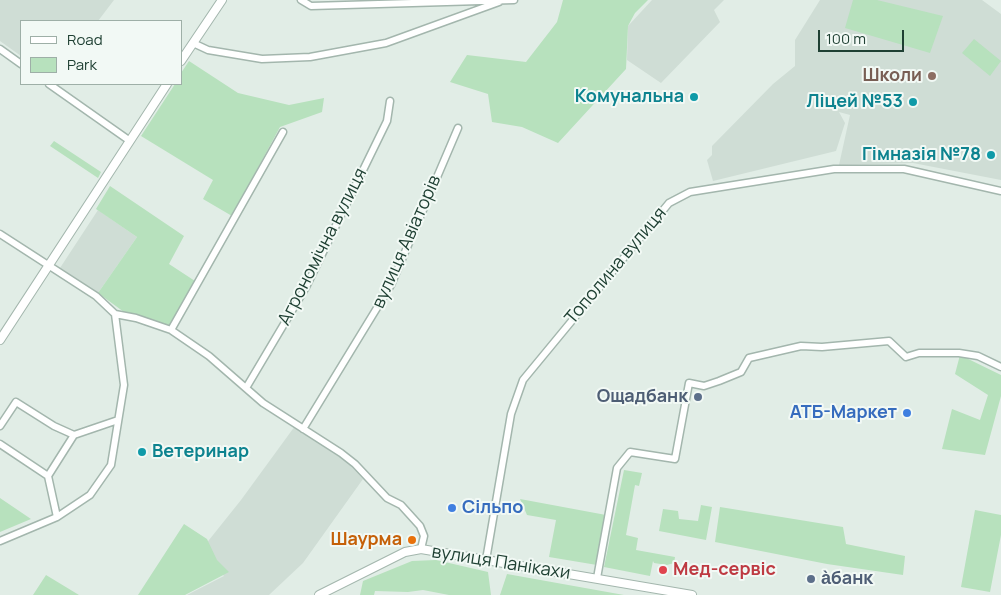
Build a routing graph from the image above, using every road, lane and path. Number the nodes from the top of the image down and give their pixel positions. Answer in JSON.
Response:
{"nodes":[{"id":1,"x":222,"y":0,"type":"edge"},
{"id":2,"x":302,"y":0,"type":"edge"},
{"id":3,"x":514,"y":0,"type":"edge"},
{"id":4,"x":499,"y":2,"type":"junction"},
{"id":5,"x":193,"y":43,"type":"junction"},
{"id":6,"x":0,"y":49,"type":"edge"},
{"id":7,"x":182,"y":60,"type":"edge"},
{"id":8,"x":20,"y":63,"type":"edge"},
{"id":9,"x":50,"y":85,"type":"edge"},
{"id":10,"x":166,"y":85,"type":"edge"},
{"id":11,"x":390,"y":101,"type":"dead end"},
{"id":12,"x":458,"y":128,"type":"dead end"},
{"id":13,"x":283,"y":132,"type":"dead end"},
{"id":14,"x":130,"y":141,"type":"junction"},
{"id":15,"x":1001,"y":191,"type":"edge"},
{"id":16,"x":0,"y":234,"type":"edge"},
{"id":17,"x":48,"y":266,"type":"junction"},
{"id":18,"x":115,"y":314,"type":"junction"},
{"id":19,"x":171,"y":330,"type":"junction"},
{"id":20,"x":0,"y":340,"type":"edge"},
{"id":21,"x":1001,"y":367,"type":"edge"},
{"id":22,"x":246,"y":388,"type":"junction"},
{"id":23,"x":118,"y":420,"type":"junction"},
{"id":24,"x":0,"y":426,"type":"edge"},
{"id":25,"x":303,"y":429,"type":"junction"},
{"id":26,"x":74,"y":435,"type":"junction"},
{"id":27,"x":0,"y":444,"type":"edge"},
{"id":28,"x":48,"y":476,"type":"junction"},
{"id":29,"x":57,"y":517,"type":"junction"},
{"id":30,"x":0,"y":540,"type":"edge"},
{"id":31,"x":421,"y":549,"type":"junction"},
{"id":32,"x":486,"y":560,"type":"junction"},
{"id":33,"x":597,"y":578,"type":"junction"},
{"id":34,"x":319,"y":595,"type":"edge"},
{"id":35,"x":692,"y":595,"type":"edge"}],
"edges":[{"from":1,"to":5,"type":"street"},
{"from":2,"to":4,"type":"street"},
{"from":3,"to":4,"type":"street"},
{"from":4,"to":5,"type":"street"},
{"from":5,"to":7,"type":"street"},
{"from":6,"to":8,"type":"street"},
{"from":9,"to":14,"type":"street"},
{"from":10,"to":14,"type":"street"},
{"from":11,"to":22,"type":"street","name":"Агрономічна вулиця"},
{"from":12,"to":25,"type":"street","name":"вулиця Авіаторів"},
{"from":13,"to":19,"type":"street"},
{"from":14,"to":17,"type":"street"},
{"from":15,"to":32,"type":"street","name":"Тополина вулиця"},
{"from":16,"to":17,"type":"street"},
{"from":17,"to":18,"type":"street"},
{"from":17,"to":20,"type":"street"},
{"from":18,"to":19,"type":"street"},
{"from":18,"to":23,"type":"street"},
{"from":19,"to":22,"type":"street"},
{"from":21,"to":33,"type":"street"},
{"from":22,"to":25,"type":"street"},
{"from":23,"to":26,"type":"street"},
{"from":23,"to":29,"type":"street"},
{"from":24,"to":26,"type":"street"},
{"from":25,"to":31,"type":"street"},
{"from":26,"to":28,"type":"street"},
{"from":27,"to":28,"type":"street"},
{"from":28,"to":29,"type":"street"},
{"from":29,"to":30,"type":"street"},
{"from":31,"to":32,"type":"street","name":"вулиця Панікахи"},
{"from":31,"to":34,"type":"street","name":"вулиця Панікахи"},
{"from":32,"to":33,"type":"street","name":"вулиця Панікахи"},
{"from":33,"to":35,"type":"street","name":"вулиця Панікахи"}]}
